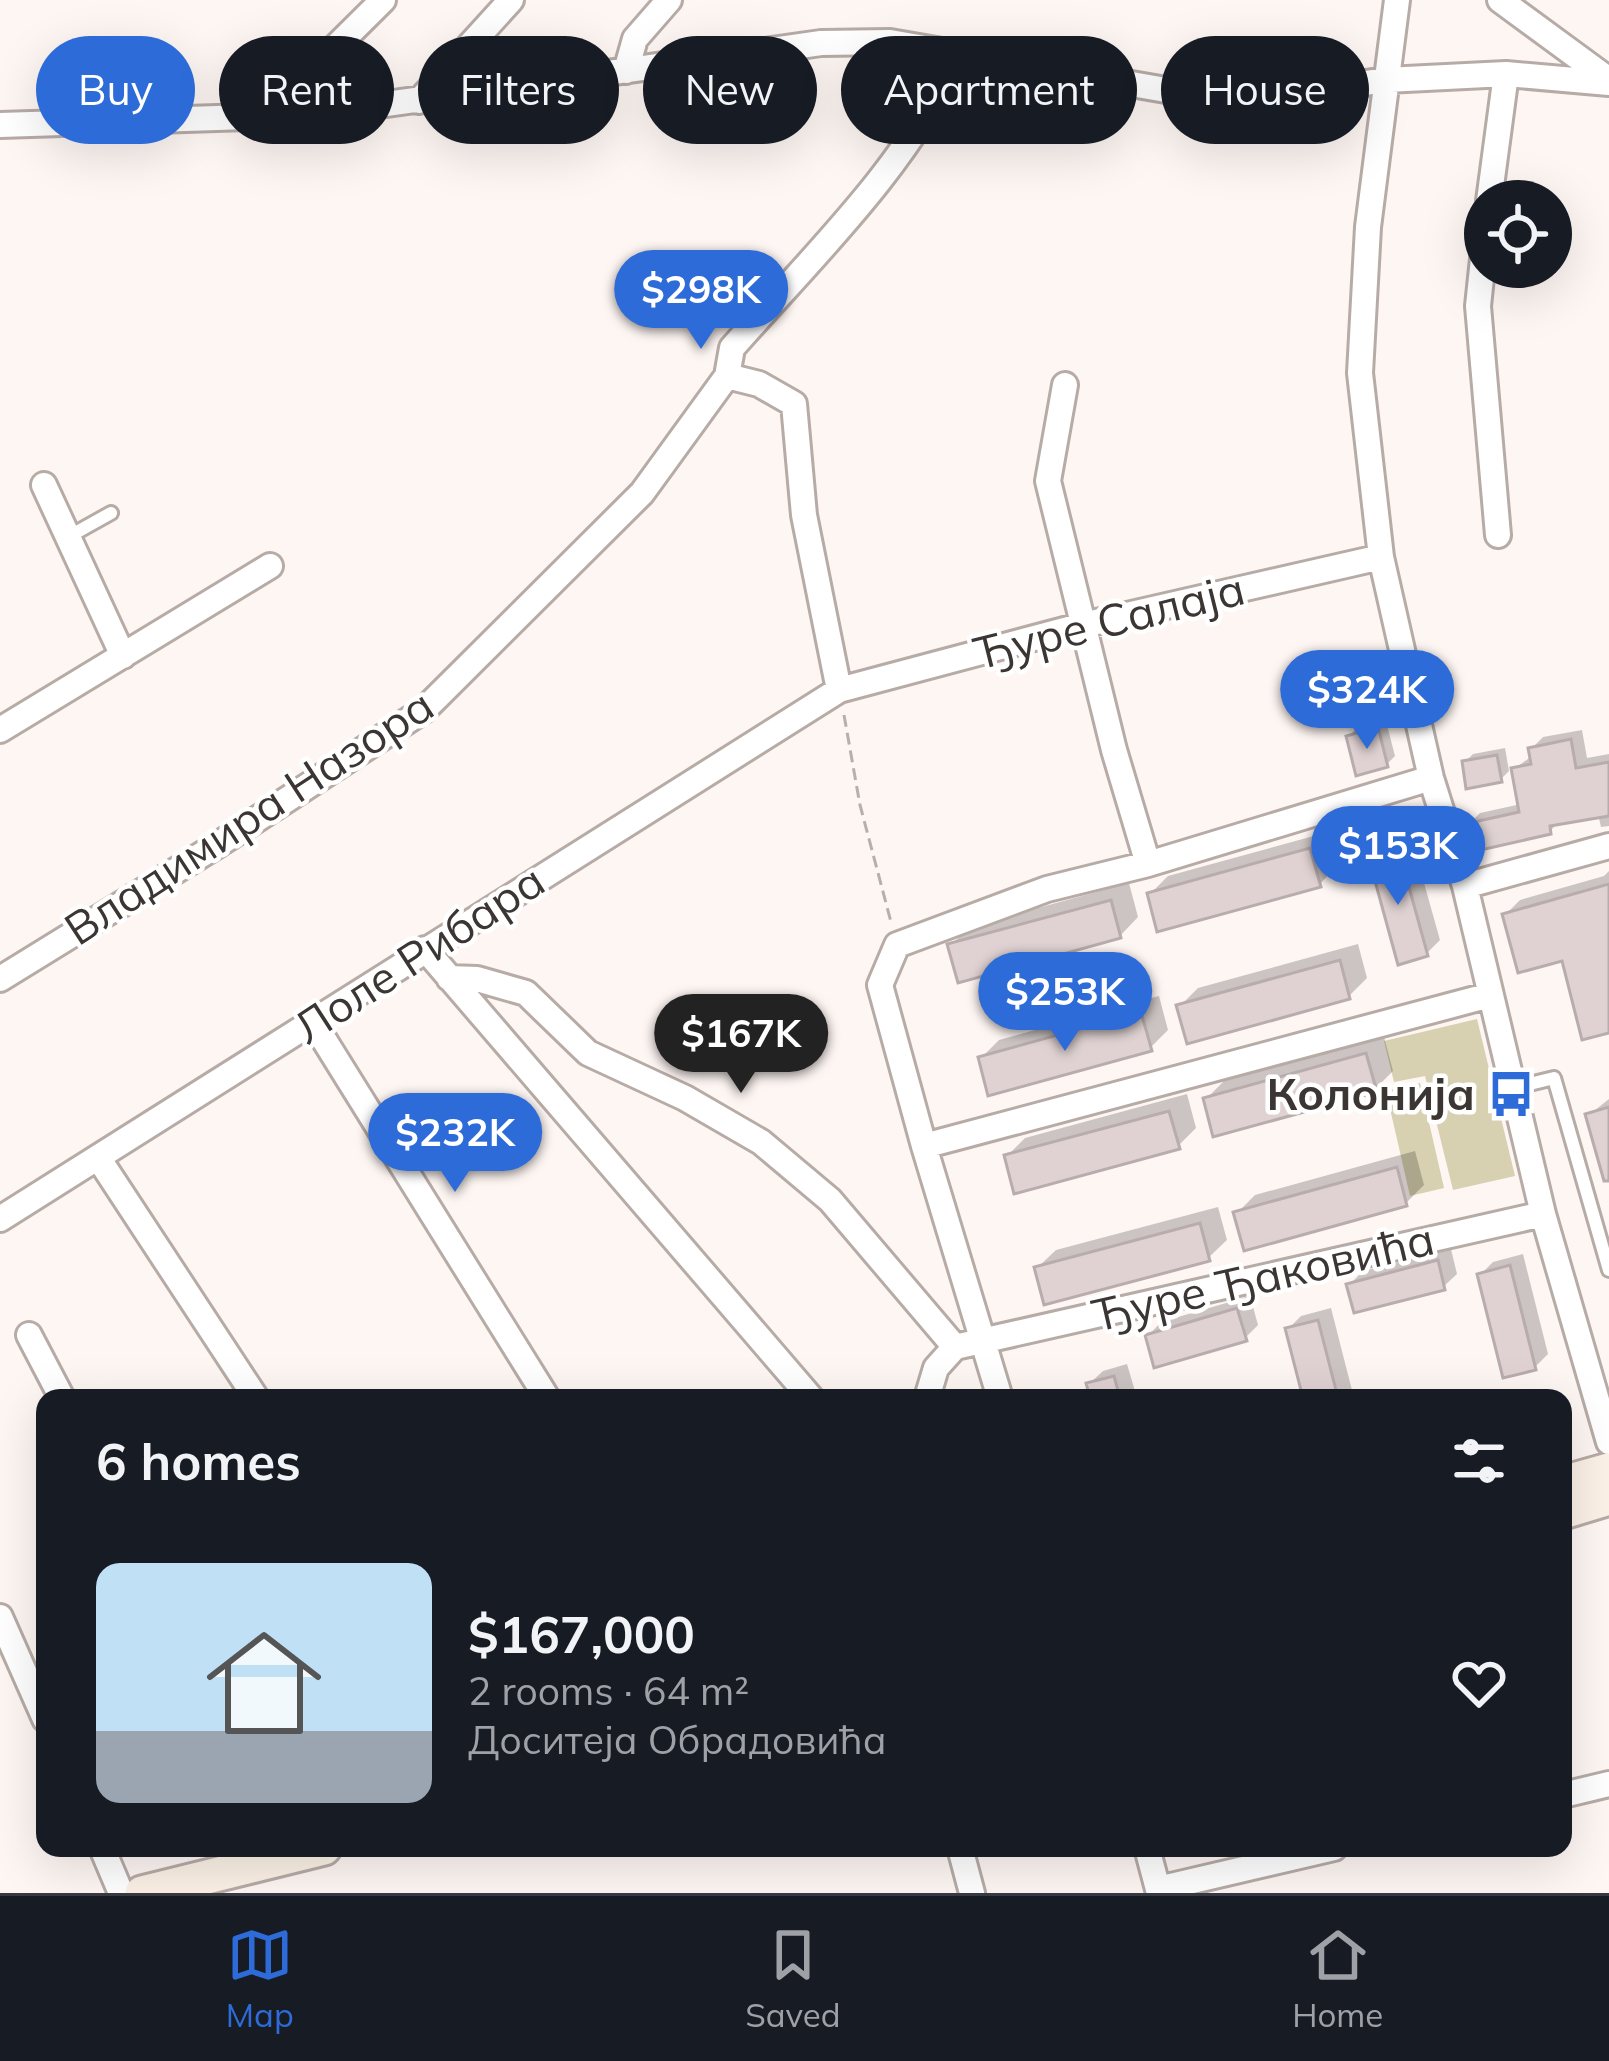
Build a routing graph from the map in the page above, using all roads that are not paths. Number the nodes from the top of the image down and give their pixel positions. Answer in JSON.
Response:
{"nodes":[{"id":1,"x":383,"y":0,"type":"edge"},
{"id":2,"x":511,"y":0,"type":"edge"},
{"id":3,"x":670,"y":0,"type":"edge"},
{"id":4,"x":1397,"y":0,"type":"edge"},
{"id":5,"x":1500,"y":0,"type":"edge"},
{"id":6,"x":347,"y":36,"type":"edge"},
{"id":7,"x":478,"y":36,"type":"edge"},
{"id":8,"x":841,"y":43,"type":"edge"},
{"id":9,"x":626,"y":70,"type":"junction"},
{"id":10,"x":619,"y":71,"type":"edge"},
{"id":11,"x":1506,"y":74,"type":"junction"},
{"id":12,"x":1386,"y":80,"type":"junction"},
{"id":13,"x":1609,"y":82,"type":"edge"},
{"id":14,"x":1137,"y":85,"type":"edge"},
{"id":15,"x":219,"y":120,"type":"edge"},
{"id":16,"x":0,"y":125,"type":"edge"},
{"id":17,"x":907,"y":144,"type":"edge"},
{"id":18,"x":1492,"y":180,"type":"edge"},
{"id":19,"x":1480,"y":288,"type":"edge"},
{"id":20,"x":727,"y":376,"type":"junction"},
{"id":21,"x":1065,"y":385,"type":"dead end"},
{"id":22,"x":44,"y":485,"type":"dead end"},
{"id":23,"x":111,"y":512,"type":"dead end"},
{"id":24,"x":1498,"y":535,"type":"dead end"},
{"id":25,"x":68,"y":537,"type":"junction"},
{"id":26,"x":1381,"y":557,"type":"junction"},
{"id":27,"x":270,"y":566,"type":"dead end"},
{"id":28,"x":1083,"y":625,"type":"junction"},
{"id":29,"x":123,"y":656,"type":"junction"},
{"id":30,"x":839,"y":690,"type":"junction"},
{"id":31,"x":0,"y":730,"type":"edge"},
{"id":32,"x":1431,"y":778,"type":"junction"},
{"id":33,"x":1609,"y":846,"type":"edge"},
{"id":34,"x":1148,"y":864,"type":"junction"},
{"id":35,"x":1465,"y":886,"type":"junction"},
{"id":36,"x":425,"y":949,"type":"junction"},
{"id":37,"x":449,"y":978,"type":"junction"},
{"id":38,"x":0,"y":979,"type":"edge"},
{"id":39,"x":1490,"y":995,"type":"junction"},
{"id":40,"x":313,"y":1022,"type":"junction"},
{"id":41,"x":1513,"y":1088,"type":"junction"},
{"id":42,"x":924,"y":1146,"type":"junction"},
{"id":43,"x":99,"y":1159,"type":"junction"},
{"id":44,"x":1543,"y":1214,"type":"junction"},
{"id":45,"x":0,"y":1220,"type":"edge"},
{"id":46,"x":1609,"y":1270,"type":"edge"},
{"id":47,"x":29,"y":1335,"type":"dead end"},
{"id":48,"x":982,"y":1340,"type":"junction"},
{"id":49,"x":955,"y":1347,"type":"junction"},
{"id":50,"x":57,"y":1389,"type":"edge"},
{"id":51,"x":250,"y":1389,"type":"edge"},
{"id":52,"x":542,"y":1389,"type":"edge"},
{"id":53,"x":803,"y":1389,"type":"edge"},
{"id":54,"x":929,"y":1389,"type":"edge"},
{"id":55,"x":997,"y":1389,"type":"edge"},
{"id":56,"x":1602,"y":1393,"type":"edge"},
{"id":57,"x":1609,"y":1442,"type":"edge"},
{"id":58,"x":1609,"y":1470,"type":"edge"},
{"id":59,"x":1572,"y":1481,"type":"edge"},
{"id":60,"x":1609,"y":1498,"type":"edge"},
{"id":61,"x":1572,"y":1509,"type":"edge"},
{"id":62,"x":0,"y":1617,"type":"edge"},
{"id":63,"x":36,"y":1699,"type":"edge"},
{"id":64,"x":1609,"y":1784,"type":"edge"},
{"id":65,"x":1572,"y":1793,"type":"edge"},
{"id":66,"x":106,"y":1857,"type":"edge"},
{"id":67,"x":282,"y":1857,"type":"edge"},
{"id":68,"x":962,"y":1857,"type":"edge"},
{"id":69,"x":1150,"y":1857,"type":"edge"},
{"id":70,"x":1297,"y":1857,"type":"edge"},
{"id":71,"x":238,"y":1870,"type":"edge"},
{"id":72,"x":1159,"y":1891,"type":"edge"},
{"id":73,"x":122,"y":1893,"type":"edge"},
{"id":74,"x":142,"y":1893,"type":"edge"},
{"id":75,"x":972,"y":1893,"type":"edge"}],
"edges":[{"from":1,"to":6,"type":"street"},
{"from":2,"to":7,"type":"street"},
{"from":3,"to":9,"type":"street"},
{"from":4,"to":12,"type":"street"},
{"from":5,"to":13,"type":"street"},
{"from":8,"to":9,"type":"street"},
{"from":9,"to":10,"type":"street"},
{"from":11,"to":12,"type":"street"},
{"from":11,"to":13,"type":"street"},
{"from":11,"to":18,"type":"street"},
{"from":12,"to":14,"type":"street"},
{"from":12,"to":26,"type":"street"},
{"from":15,"to":16,"type":"street"},
{"from":17,"to":20,"type":"street","name":"Владимира Назора"},
{"from":19,"to":24,"type":"street"},
{"from":20,"to":30,"type":"street"},
{"from":20,"to":38,"type":"street","name":"Владимира Назора"},
{"from":21,"to":28,"type":"street"},
{"from":22,"to":25,"type":"street"},
{"from":23,"to":25,"type":"lane"},
{"from":25,"to":29,"type":"street"},
{"from":26,"to":28,"type":"street","name":"Ђуре Салаја"},
{"from":26,"to":32,"type":"street"},
{"from":27,"to":29,"type":"street"},
{"from":28,"to":30,"type":"street","name":"Ђуре Салаја"},
{"from":28,"to":34,"type":"street"},
{"from":29,"to":31,"type":"street"},
{"from":30,"to":36,"type":"street","name":"Лоле Рибара"},
{"from":32,"to":34,"type":"street"},
{"from":32,"to":35,"type":"street"},
{"from":33,"to":35,"type":"street"},
{"from":34,"to":42,"type":"street"},
{"from":35,"to":39,"type":"street"},
{"from":36,"to":37,"type":"street"},
{"from":36,"to":40,"type":"street","name":"Лоле Рибара"},
{"from":37,"to":49,"type":"street"},
{"from":37,"to":53,"type":"street"},
{"from":39,"to":41,"type":"street"},
{"from":39,"to":42,"type":"street"},
{"from":40,"to":43,"type":"street","name":"Лоле Рибара"},
{"from":40,"to":52,"type":"street"},
{"from":41,"to":44,"type":"street"},
{"from":41,"to":46,"type":"lane"},
{"from":42,"to":48,"type":"street"},
{"from":43,"to":45,"type":"street","name":"Лоле Рибара"},
{"from":43,"to":51,"type":"street"},
{"from":44,"to":48,"type":"street","name":"Ђуре Ђаковића"},
{"from":44,"to":56,"type":"street"},
{"from":47,"to":50,"type":"street"},
{"from":48,"to":49,"type":"street","name":"Ђуре Ђаковића"},
{"from":48,"to":55,"type":"street"},
{"from":49,"to":54,"type":"street"},
{"from":56,"to":57,"type":"street"},
{"from":58,"to":59,"type":"main road"},
{"from":60,"to":61,"type":"main road"},
{"from":62,"to":63,"type":"street"},
{"from":64,"to":65,"type":"street"},
{"from":66,"to":73,"type":"street"},
{"from":67,"to":71,"type":"main road"},
{"from":68,"to":75,"type":"street"},
{"from":69,"to":72,"type":"street"},
{"from":70,"to":72,"type":"street"},
{"from":71,"to":74,"type":"main road"}]}
